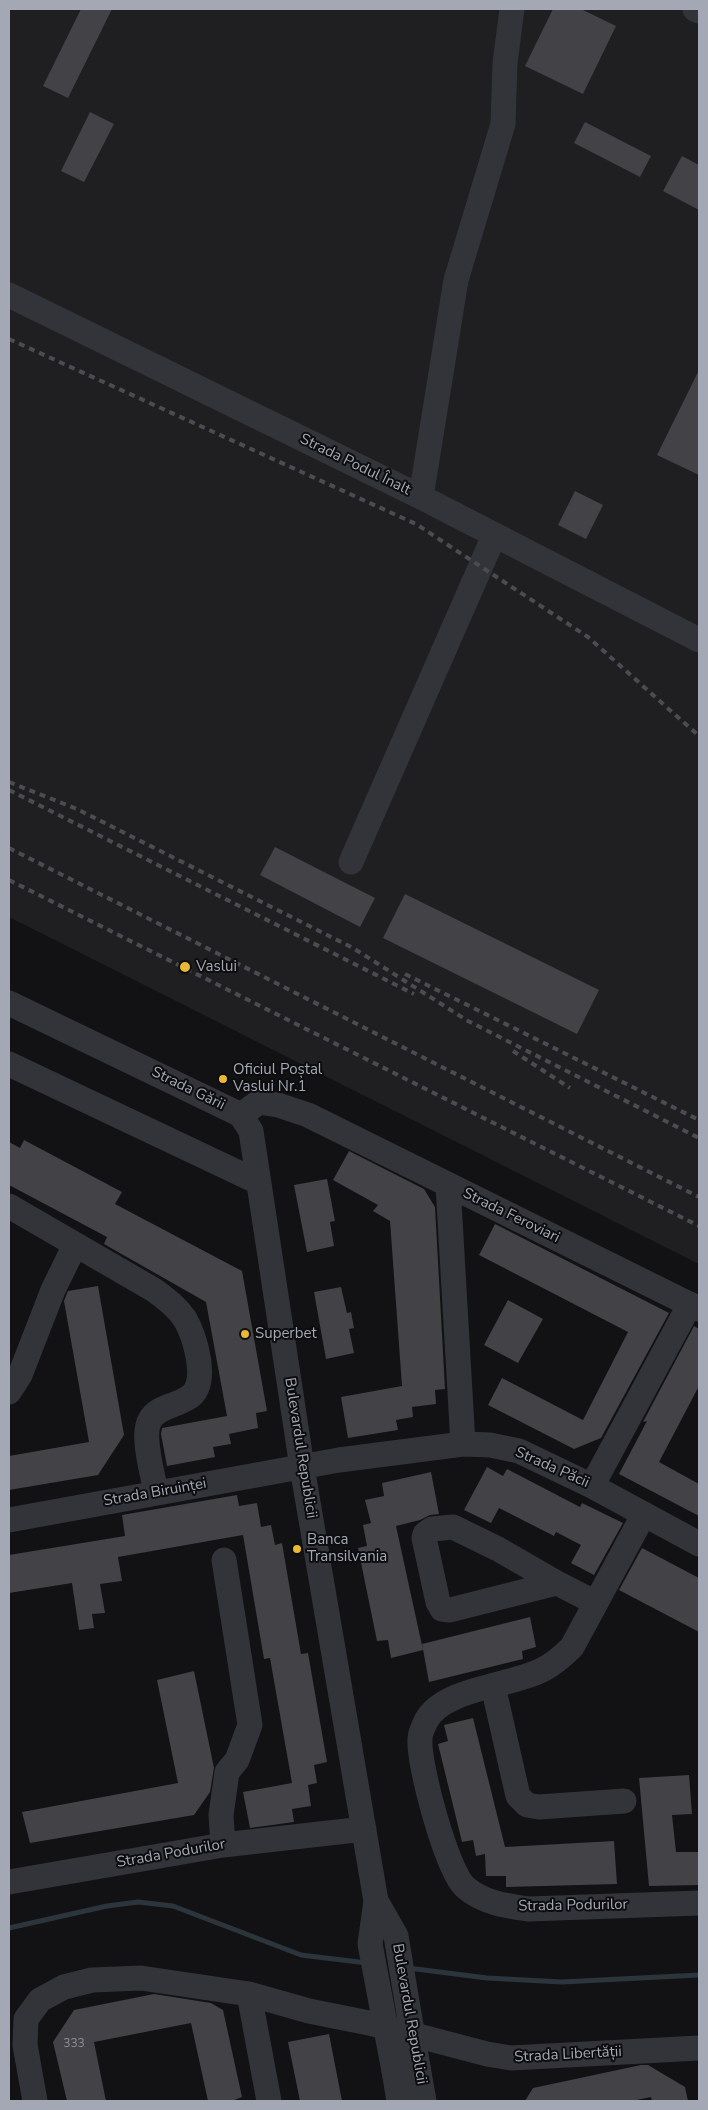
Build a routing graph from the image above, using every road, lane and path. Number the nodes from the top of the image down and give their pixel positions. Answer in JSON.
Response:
{"nodes":[{"id":1,"x":512,"y":9,"type":"edge"},
{"id":2,"x":695,"y":9,"type":"edge"},
{"id":3,"x":699,"y":11,"type":"edge"},
{"id":4,"x":9,"y":295,"type":"edge"},
{"id":5,"x":421,"y":497,"type":"junction"},
{"id":6,"x":494,"y":536,"type":"junction"},
{"id":7,"x":699,"y":640,"type":"edge"},
{"id":8,"x":351,"y":862,"type":"dead end"},
{"id":9,"x":9,"y":1002,"type":"edge"},
{"id":10,"x":9,"y":1064,"type":"edge"},
{"id":11,"x":241,"y":1115,"type":"junction"},
{"id":12,"x":258,"y":1182,"type":"junction"},
{"id":13,"x":448,"y":1185,"type":"junction"},
{"id":14,"x":9,"y":1206,"type":"edge"},
{"id":15,"x":75,"y":1244,"type":"junction"},
{"id":16,"x":695,"y":1306,"type":"edge"},
{"id":17,"x":9,"y":1392,"type":"edge"},
{"id":18,"x":463,"y":1444,"type":"junction"},
{"id":19,"x":302,"y":1467,"type":"junction"},
{"id":20,"x":592,"y":1486,"type":"junction"},
{"id":21,"x":156,"y":1492,"type":"junction"},
{"id":22,"x":644,"y":1514,"type":"junction"},
{"id":23,"x":9,"y":1520,"type":"edge"},
{"id":24,"x":699,"y":1544,"type":"edge"},
{"id":25,"x":224,"y":1560,"type":"dead end"},
{"id":26,"x":557,"y":1583,"type":"junction"},
{"id":27,"x":596,"y":1602,"type":"junction"},
{"id":28,"x":493,"y":1686,"type":"junction"},
{"id":29,"x":624,"y":1801,"type":"dead end"},
{"id":30,"x":364,"y":1829,"type":"junction"},
{"id":31,"x":223,"y":1845,"type":"junction"},
{"id":32,"x":9,"y":1882,"type":"edge"},
{"id":33,"x":376,"y":1901,"type":"junction"},
{"id":34,"x":699,"y":1903,"type":"edge"},
{"id":35,"x":248,"y":1994,"type":"junction"},
{"id":36,"x":699,"y":2048,"type":"edge"},
{"id":37,"x":35,"y":2101,"type":"edge"},
{"id":38,"x":269,"y":2101,"type":"edge"},
{"id":39,"x":399,"y":2101,"type":"edge"},
{"id":40,"x":424,"y":2101,"type":"edge"}],
"edges":[{"from":1,"to":5,"type":"street"},
{"from":2,"to":3,"type":"street"},
{"from":4,"to":5,"type":"street","name":"Strada Podul Înalt"},
{"from":5,"to":6,"type":"street","name":"Strada Podul Înalt"},
{"from":6,"to":7,"type":"street","name":"Strada Podul Înalt"},
{"from":6,"to":8,"type":"street"},
{"from":9,"to":11,"type":"street","name":"Strada Gării"},
{"from":10,"to":12,"type":"street"},
{"from":11,"to":12,"type":"street","name":"Bulevardul Republicii"},
{"from":11,"to":13,"type":"street","name":"Strada Gării"},
{"from":12,"to":19,"type":"street","name":"Bulevardul Republicii"},
{"from":13,"to":16,"type":"street","name":"Strada Feroviari"},
{"from":13,"to":18,"type":"street","name":"Strada Feroviari"},
{"from":14,"to":15,"type":"street"},
{"from":15,"to":17,"type":"street"},
{"from":15,"to":21,"type":"street"},
{"from":16,"to":20,"type":"street"},
{"from":18,"to":19,"type":"street","name":"Strada Păcii"},
{"from":18,"to":20,"type":"street","name":"Strada Păcii"},
{"from":19,"to":21,"type":"street","name":"Strada Biruinței"},
{"from":19,"to":30,"type":"street","name":"Bulevardul Republicii"},
{"from":20,"to":22,"type":"street","name":"Strada Păcii"},
{"from":21,"to":23,"type":"street","name":"Strada Biruinței"},
{"from":22,"to":24,"type":"street","name":"Strada Păcii"},
{"from":22,"to":27,"type":"street","name":"Strada Podurilor"},
{"from":25,"to":31,"type":"street"},
{"from":26,"to":26,"type":"street"},
{"from":26,"to":27,"type":"street"},
{"from":27,"to":28,"type":"street","name":"Strada Podurilor"},
{"from":28,"to":29,"type":"street"},
{"from":28,"to":34,"type":"street","name":"Strada Podurilor"},
{"from":30,"to":31,"type":"street","name":"Strada Podurilor"},
{"from":30,"to":33,"type":"street","name":"Bulevardul Republicii"},
{"from":31,"to":32,"type":"street","name":"Strada Podurilor"},
{"from":33,"to":39,"type":"street","name":"Bulevardul Republicii","bridge":true},
{"from":33,"to":40,"type":"street","name":"Bulevardul Republicii","bridge":true},
{"from":35,"to":36,"type":"street","name":"Strada Libertății"},
{"from":35,"to":37,"type":"street","name":"Strada Libertății"},
{"from":35,"to":38,"type":"street"}]}
